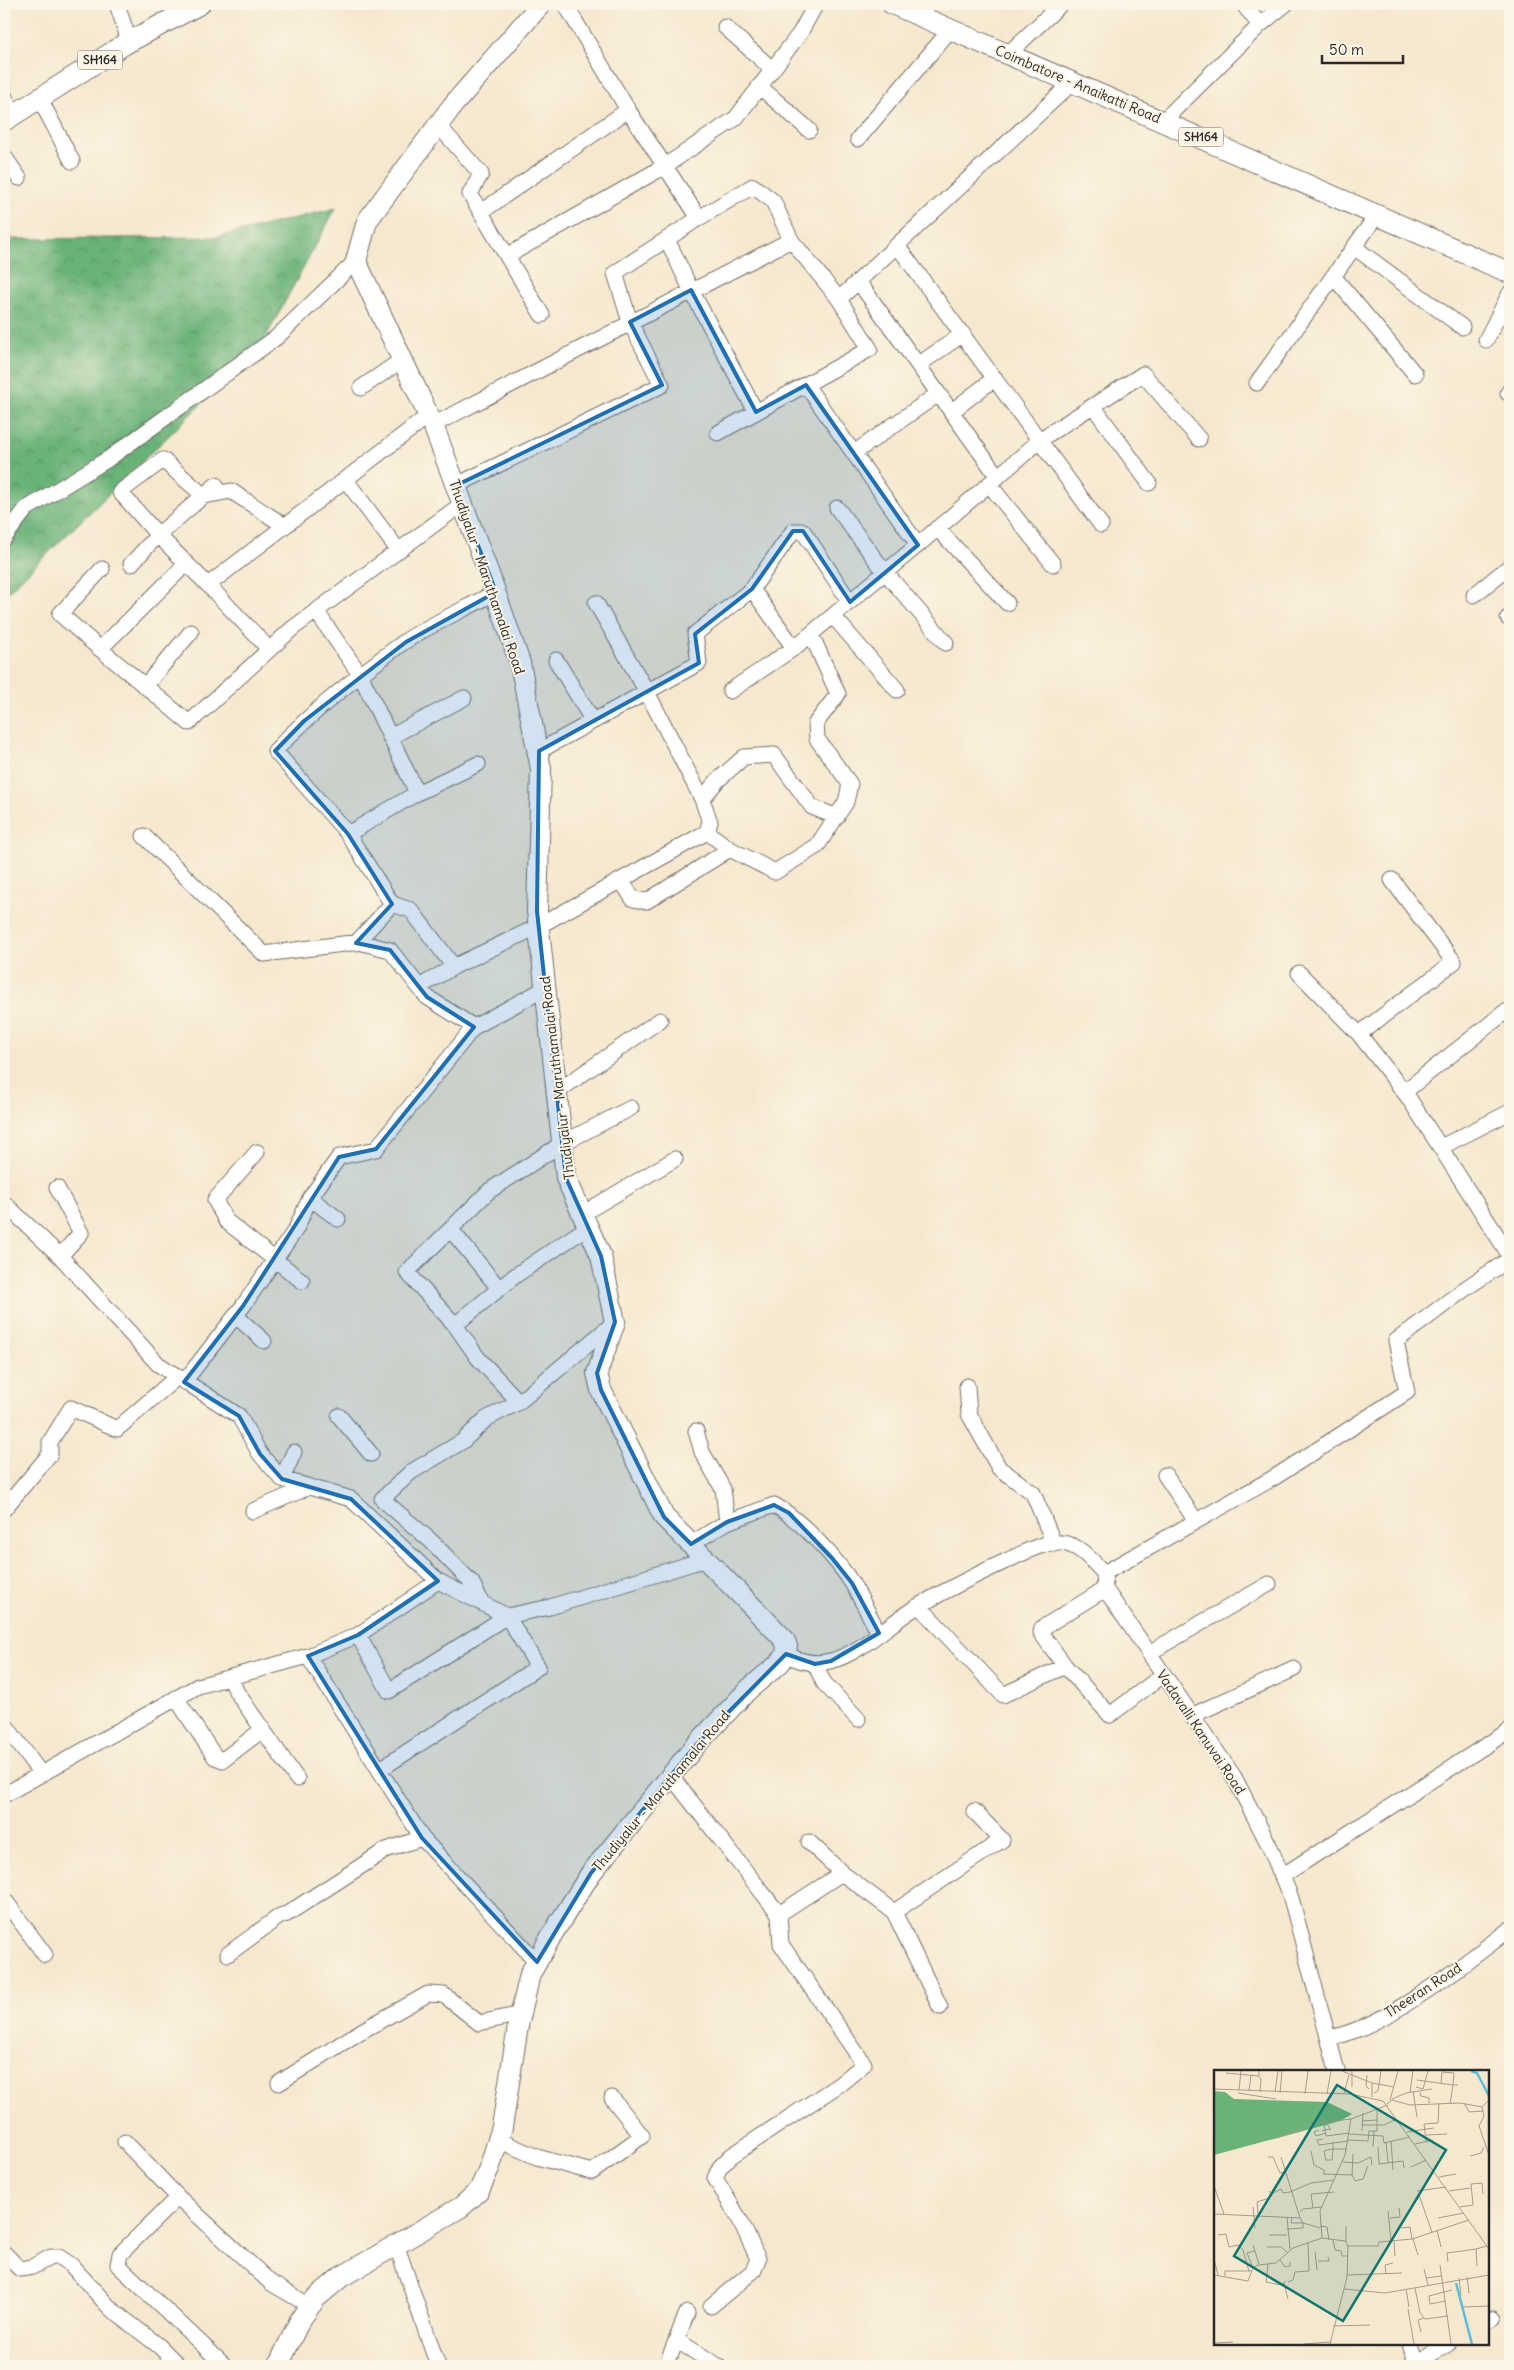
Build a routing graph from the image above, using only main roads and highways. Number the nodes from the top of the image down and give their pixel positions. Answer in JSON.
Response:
{"nodes":[{"id":1,"x":200,"y":4,"type":"edge"},
{"id":2,"x":541,"y":4,"type":"edge"},
{"id":3,"x":892,"y":4,"type":"edge"},
{"id":4,"x":8,"y":119,"type":"edge"},
{"id":5,"x":1510,"y":273,"type":"edge"},
{"id":6,"x":278,"y":2366,"type":"edge"}],
"edges":[{"from":1,"to":4,"type":"main road","number":"SH164"},
{"from":2,"to":6,"type":"main road","name":"Thudiyalur - Maruthamalai Road"},
{"from":3,"to":5,"type":"main road","name":"Coimbatore - Anaikatti Road","number":"SH164"}]}
